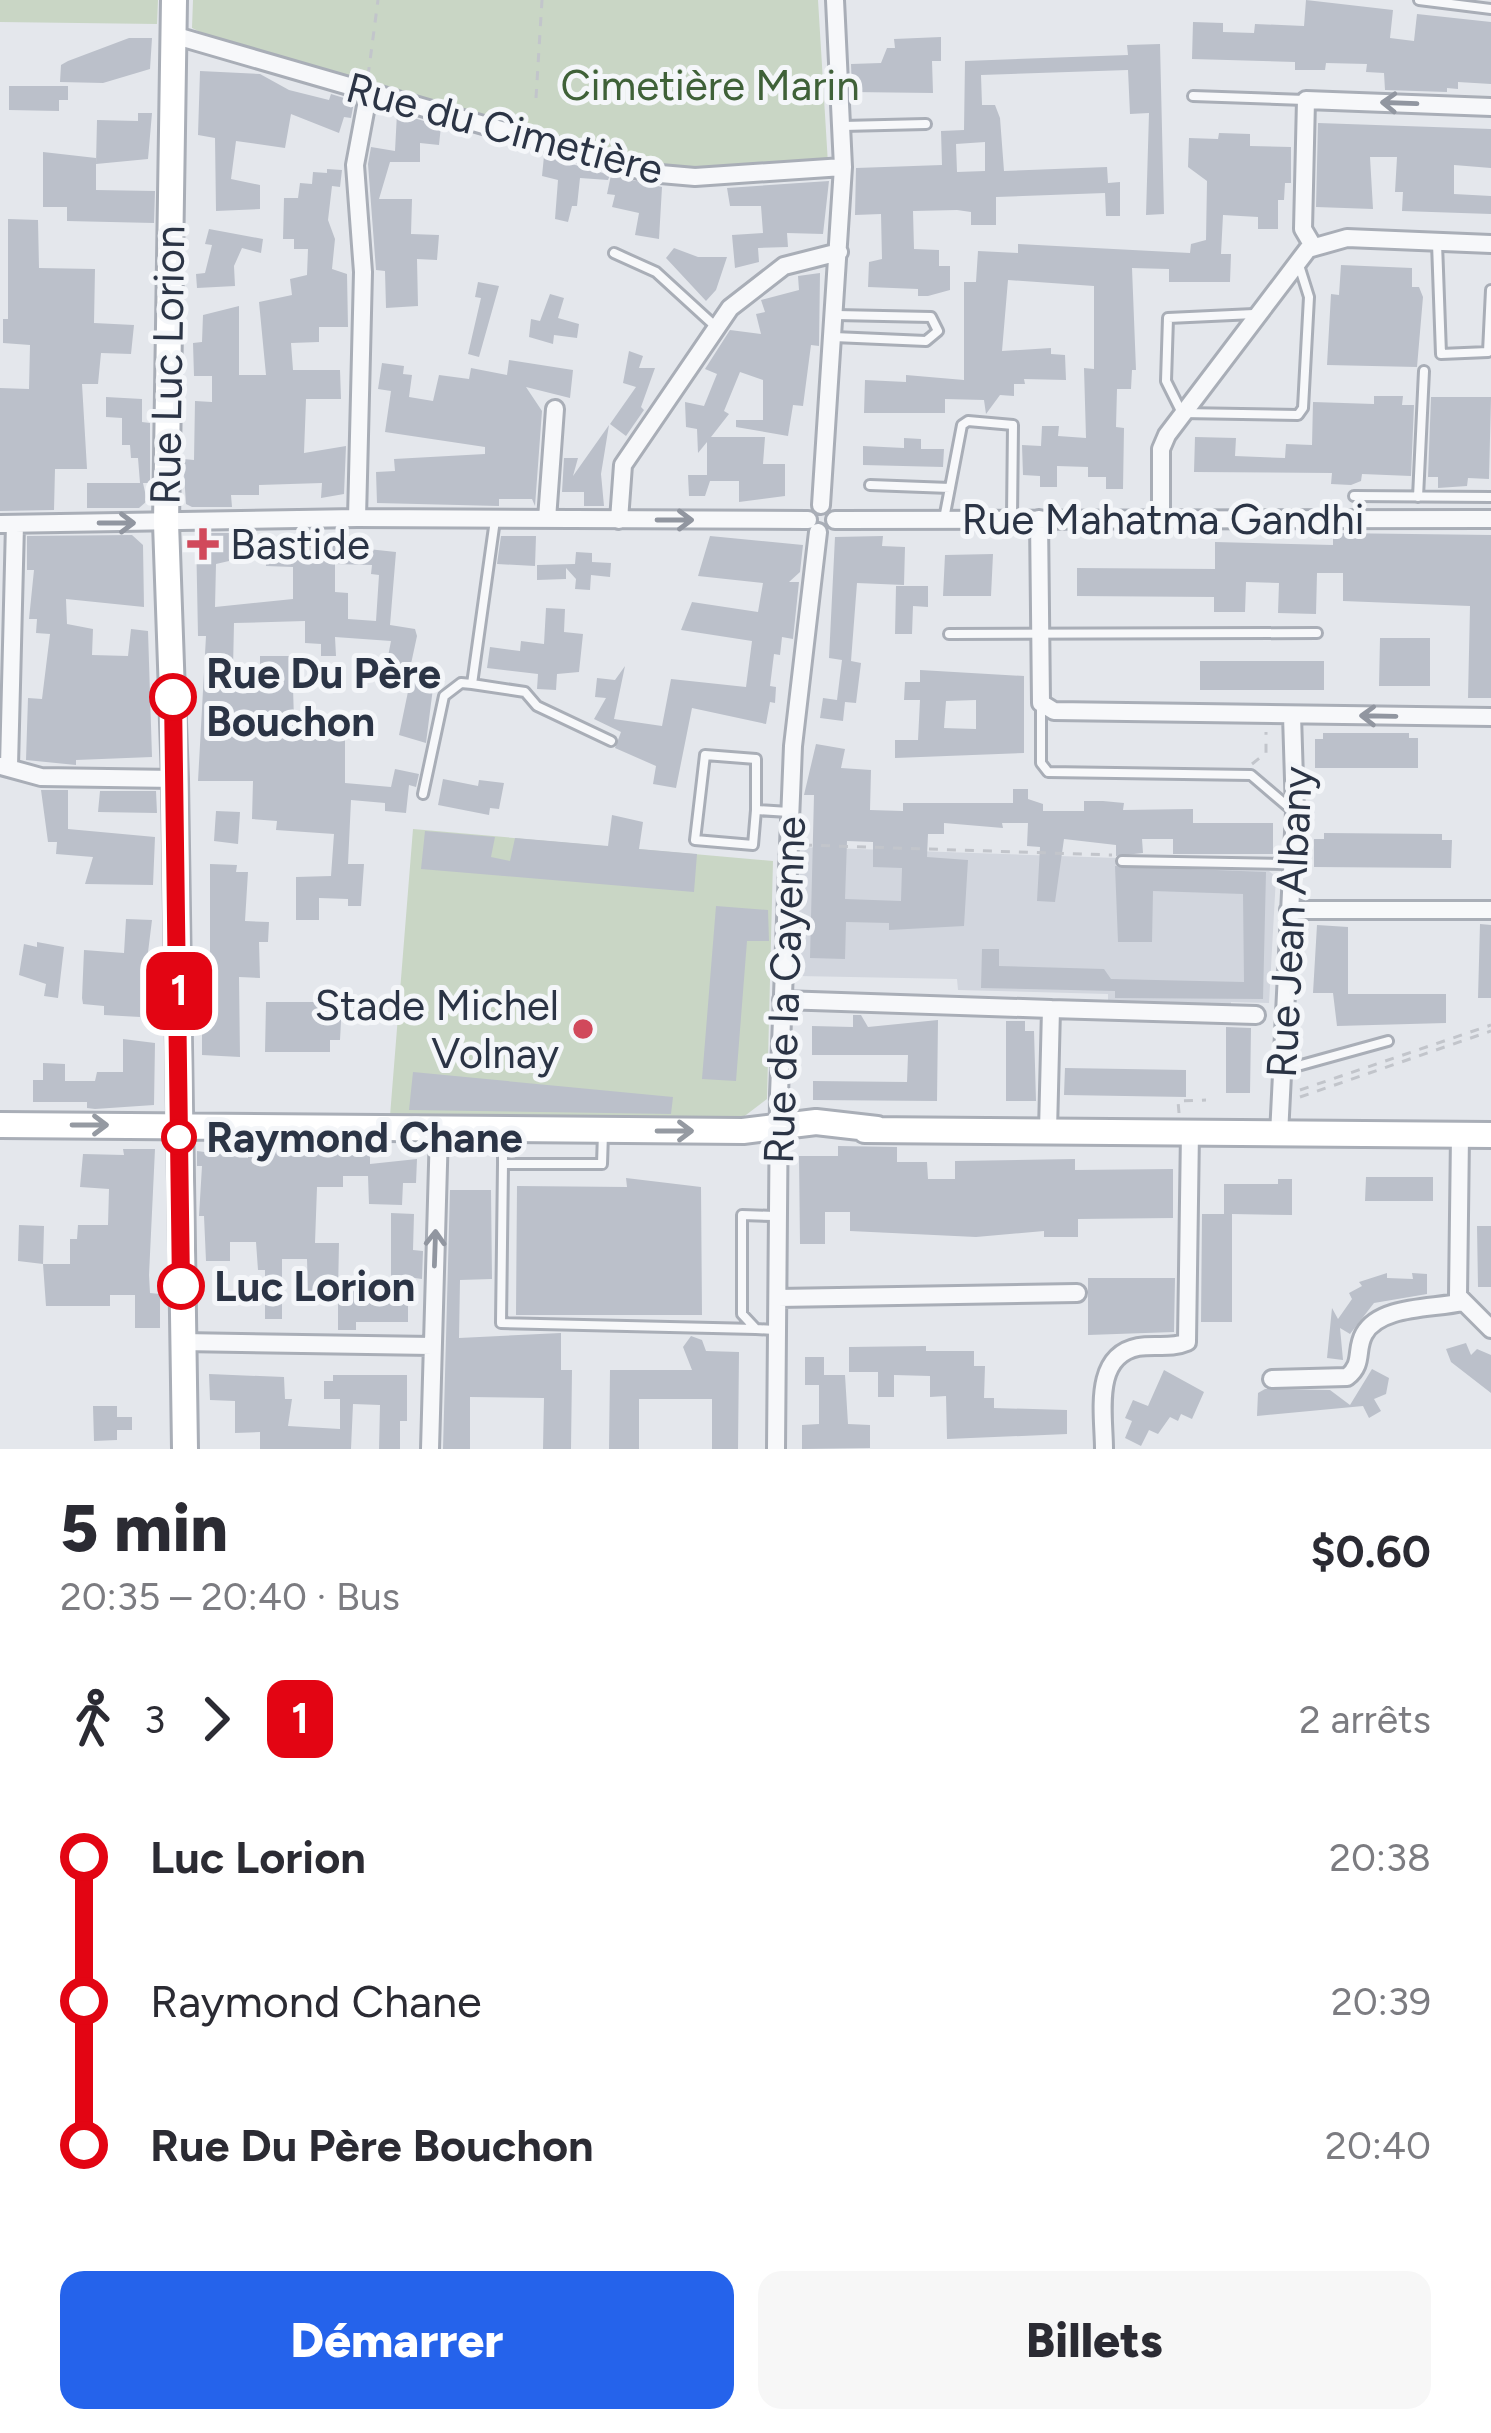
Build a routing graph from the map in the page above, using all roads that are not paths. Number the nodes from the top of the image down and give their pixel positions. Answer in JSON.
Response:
{"nodes":[{"id":1,"x":174,"y":0,"type":"edge"},
{"id":2,"x":835,"y":0,"type":"edge"},
{"id":3,"x":1419,"y":0,"type":"edge"},
{"id":4,"x":1491,"y":9,"type":"edge"},
{"id":5,"x":173,"y":34,"type":"junction"},
{"id":6,"x":367,"y":90,"type":"junction"},
{"id":7,"x":1193,"y":96,"type":"dead end"},
{"id":8,"x":1306,"y":100,"type":"junction"},
{"id":9,"x":1491,"y":107,"type":"edge"},
{"id":10,"x":926,"y":124,"type":"dead end"},
{"id":11,"x":842,"y":127,"type":"junction"},
{"id":12,"x":843,"y":167,"type":"junction"},
{"id":13,"x":1437,"y":242,"type":"junction"},
{"id":14,"x":1491,"y":244,"type":"edge"},
{"id":15,"x":1313,"y":246,"type":"junction"},
{"id":16,"x":838,"y":252,"type":"junction"},
{"id":17,"x":614,"y":253,"type":"dead end"},
{"id":18,"x":1296,"y":259,"type":"junction"},
{"id":19,"x":1491,"y":290,"type":"edge"},
{"id":20,"x":835,"y":314,"type":"junction"},
{"id":21,"x":1256,"y":314,"type":"junction"},
{"id":22,"x":716,"y":327,"type":"junction"},
{"id":23,"x":833,"y":337,"type":"junction"},
{"id":24,"x":1424,"y":370,"type":"dead end"},
{"id":25,"x":555,"y":409,"type":"dead end"},
{"id":26,"x":1182,"y":413,"type":"junction"},
{"id":27,"x":870,"y":485,"type":"dead end"},
{"id":28,"x":950,"y":488,"type":"junction"},
{"id":29,"x":1354,"y":496,"type":"dead end"},
{"id":30,"x":1418,"y":497,"type":"junction"},
{"id":31,"x":1491,"y":497,"type":"edge"},
{"id":32,"x":821,"y":505,"type":"junction"},
{"id":33,"x":357,"y":518,"type":"junction"},
{"id":34,"x":495,"y":519,"type":"junction"},
{"id":35,"x":547,"y":519,"type":"junction"},
{"id":36,"x":944,"y":519,"type":"junction"},
{"id":37,"x":1012,"y":519,"type":"junction"},
{"id":38,"x":1039,"y":519,"type":"junction"},
{"id":39,"x":1161,"y":519,"type":"junction"},
{"id":40,"x":1491,"y":519,"type":"edge"},
{"id":41,"x":620,"y":520,"type":"junction"},
{"id":42,"x":835,"y":520,"type":"junction"},
{"id":43,"x":166,"y":523,"type":"junction"},
{"id":44,"x":8,"y":524,"type":"edge"},
{"id":45,"x":813,"y":526,"type":"junction"},
{"id":46,"x":1039,"y":633,"type":"junction"},
{"id":47,"x":949,"y":634,"type":"dead end"},
{"id":48,"x":1317,"y":634,"type":"dead end"},
{"id":49,"x":472,"y":684,"type":"junction"},
{"id":50,"x":1041,"y":703,"type":"junction"},
{"id":51,"x":1292,"y":716,"type":"junction"},
{"id":52,"x":1491,"y":717,"type":"edge"},
{"id":53,"x":611,"y":741,"type":"dead end"},
{"id":54,"x":5,"y":766,"type":"edge"},
{"id":55,"x":176,"y":778,"type":"junction"},
{"id":56,"x":423,"y":794,"type":"dead end"},
{"id":57,"x":756,"y":810,"type":"junction"},
{"id":58,"x":790,"y":812,"type":"junction"},
{"id":59,"x":1294,"y":812,"type":"junction"},
{"id":60,"x":1122,"y":861,"type":"road end"},
{"id":61,"x":1292,"y":864,"type":"junction"},
{"id":62,"x":1289,"y":910,"type":"junction"},
{"id":63,"x":1491,"y":910,"type":"edge"},
{"id":64,"x":782,"y":1000,"type":"junction"},
{"id":65,"x":1051,"y":1009,"type":"junction"},
{"id":66,"x":1256,"y":1015,"type":"dead end"},
{"id":67,"x":1388,"y":1041,"type":"dead end"},
{"id":68,"x":1281,"y":1070,"type":"junction"},
{"id":69,"x":1283,"y":1115,"type":"junction"},
{"id":70,"x":0,"y":1125,"type":"edge"},
{"id":71,"x":1183,"y":1125,"type":"junction"},
{"id":72,"x":180,"y":1127,"type":"junction"},
{"id":73,"x":778,"y":1129,"type":"junction"},
{"id":74,"x":439,"y":1130,"type":"junction"},
{"id":75,"x":503,"y":1131,"type":"junction"},
{"id":76,"x":603,"y":1131,"type":"junction"},
{"id":77,"x":1048,"y":1131,"type":"junction"},
{"id":78,"x":1460,"y":1135,"type":"junction"},
{"id":79,"x":1491,"y":1135,"type":"edge"},
{"id":80,"x":503,"y":1164,"type":"junction"},
{"id":81,"x":777,"y":1216,"type":"junction"},
{"id":82,"x":1077,"y":1293,"type":"dead end"},
{"id":83,"x":778,"y":1298,"type":"junction"},
{"id":84,"x":1462,"y":1302,"type":"junction"},
{"id":85,"x":1491,"y":1329,"type":"edge"},
{"id":86,"x":756,"y":1330,"type":"junction"},
{"id":87,"x":776,"y":1330,"type":"junction"},
{"id":88,"x":182,"y":1342,"type":"junction"},
{"id":89,"x":432,"y":1346,"type":"junction"},
{"id":90,"x":1272,"y":1379,"type":"dead end"},
{"id":91,"x":185,"y":1449,"type":"edge"},
{"id":92,"x":430,"y":1449,"type":"edge"},
{"id":93,"x":776,"y":1449,"type":"edge"},
{"id":94,"x":1104,"y":1449,"type":"edge"}],
"edges":[{"from":1,"to":5,"type":"street","name":"Rue Luc Lorion"},
{"from":2,"to":11,"type":"street"},
{"from":3,"to":4,"type":"lane"},
{"from":5,"to":6,"type":"street","name":"Rue du Cimetière"},
{"from":5,"to":43,"type":"street","name":"Rue Luc Lorion"},
{"from":6,"to":12,"type":"street","name":"Rue du Cimetière"},
{"from":6,"to":33,"type":"street"},
{"from":7,"to":8,"type":"lane"},
{"from":9,"to":8,"type":"street","one_way":true},
{"from":8,"to":15,"type":"street"},
{"from":10,"to":11,"type":"lane"},
{"from":11,"to":12,"type":"street"},
{"from":12,"to":16,"type":"street"},
{"from":13,"to":14,"type":"street"},
{"from":13,"to":15,"type":"street"},
{"from":13,"to":19,"type":"lane"},
{"from":15,"to":18,"type":"street"},
{"from":16,"to":20,"type":"street"},
{"from":16,"to":22,"type":"street"},
{"from":17,"to":22,"type":"lane"},
{"from":18,"to":21,"type":"street"},
{"from":18,"to":26,"type":"lane"},
{"from":20,"to":23,"type":"street"},
{"from":20,"to":23,"type":"lane"},
{"from":21,"to":26,"type":"street"},
{"from":21,"to":26,"type":"lane"},
{"from":22,"to":41,"type":"street"},
{"from":23,"to":32,"type":"street"},
{"from":24,"to":30,"type":"lane"},
{"from":25,"to":35,"type":"street"},
{"from":26,"to":39,"type":"street"},
{"from":27,"to":28,"type":"lane"},
{"from":28,"to":36,"type":"lane"},
{"from":28,"to":37,"type":"lane"},
{"from":29,"to":30,"type":"lane"},
{"from":30,"to":31,"type":"lane"},
{"from":32,"to":42,"type":"street"},
{"from":32,"to":45,"type":"street"},
{"from":33,"to":34,"type":"street"},
{"from":33,"to":43,"type":"street"},
{"from":34,"to":35,"type":"street"},
{"from":34,"to":49,"type":"lane"},
{"from":35,"to":41,"type":"street"},
{"from":36,"to":37,"type":"street","name":"Rue Mahatma Gandhi"},
{"from":36,"to":42,"type":"street","name":"Rue Mahatma Gandhi"},
{"from":37,"to":38,"type":"street","name":"Rue Mahatma Gandhi"},
{"from":38,"to":39,"type":"street","name":"Rue Mahatma Gandhi"},
{"from":38,"to":46,"type":"street"},
{"from":39,"to":40,"type":"street","name":"Rue Mahatma Gandhi"},
{"from":41,"to":45,"type":"street","one_way":true},
{"from":42,"to":45,"type":"street"},
{"from":44,"to":43,"type":"street","one_way":true},
{"from":43,"to":55,"type":"street","name":"Rue Luc Lorion"},
{"from":44,"to":54,"type":"street"},
{"from":45,"to":58,"type":"street","name":"Rue de la Cayenne"},
{"from":46,"to":47,"type":"lane"},
{"from":46,"to":48,"type":"lane"},
{"from":46,"to":50,"type":"street"},
{"from":49,"to":53,"type":"lane"},
{"from":49,"to":56,"type":"lane"},
{"from":50,"to":51,"type":"street","name":"Rue Jean Albany"},
{"from":50,"to":59,"type":"lane"},
{"from":52,"to":51,"type":"street","one_way":true},
{"from":51,"to":59,"type":"street","name":"Rue Jean Albany"},
{"from":54,"to":55,"type":"street"},
{"from":55,"to":72,"type":"street","name":"Rue Luc Lorion"},
{"from":57,"to":57,"type":"lane"},
{"from":57,"to":58,"type":"lane"},
{"from":58,"to":64,"type":"street","name":"Rue de la Cayenne"},
{"from":59,"to":61,"type":"street","name":"Rue Jean Albany"},
{"from":60,"to":61,"type":"lane"},
{"from":61,"to":62,"type":"street","name":"Rue Jean Albany"},
{"from":62,"to":63,"type":"street"},
{"from":62,"to":68,"type":"street","name":"Rue Jean Albany"},
{"from":64,"to":65,"type":"street"},
{"from":64,"to":73,"type":"street","name":"Rue de la Cayenne"},
{"from":65,"to":66,"type":"street"},
{"from":65,"to":77,"type":"street"},
{"from":67,"to":68,"type":"lane"},
{"from":68,"to":69,"type":"street","name":"Rue Jean Albany"},
{"from":69,"to":71,"type":"street"},
{"from":69,"to":78,"type":"street"},
{"from":70,"to":72,"type":"street","one_way":true},
{"from":71,"to":77,"type":"street"},
{"from":71,"to":94,"type":"street"},
{"from":72,"to":74,"type":"street"},
{"from":72,"to":88,"type":"street","name":"Rue Luc Lorion"},
{"from":76,"to":73,"type":"street","one_way":true},
{"from":73,"to":77,"type":"street"},
{"from":73,"to":81,"type":"street","name":"Rue de la Cayenne"},
{"from":74,"to":75,"type":"street"},
{"from":89,"to":74,"type":"street","one_way":true},
{"from":75,"to":76,"type":"street"},
{"from":75,"to":80,"type":"lane"},
{"from":76,"to":80,"type":"lane"},
{"from":78,"to":79,"type":"street"},
{"from":78,"to":84,"type":"street"},
{"from":80,"to":86,"type":"lane"},
{"from":81,"to":83,"type":"street","name":"Rue de la Cayenne"},
{"from":81,"to":86,"type":"lane"},
{"from":82,"to":83,"type":"street"},
{"from":83,"to":87,"type":"street","name":"Rue de la Cayenne"},
{"from":84,"to":85,"type":"street"},
{"from":84,"to":90,"type":"street"},
{"from":86,"to":87,"type":"lane"},
{"from":87,"to":93,"type":"street","name":"Rue de la Cayenne"},
{"from":88,"to":89,"type":"street"},
{"from":88,"to":91,"type":"street","name":"Rue Luc Lorion"},
{"from":89,"to":92,"type":"street"}]}
